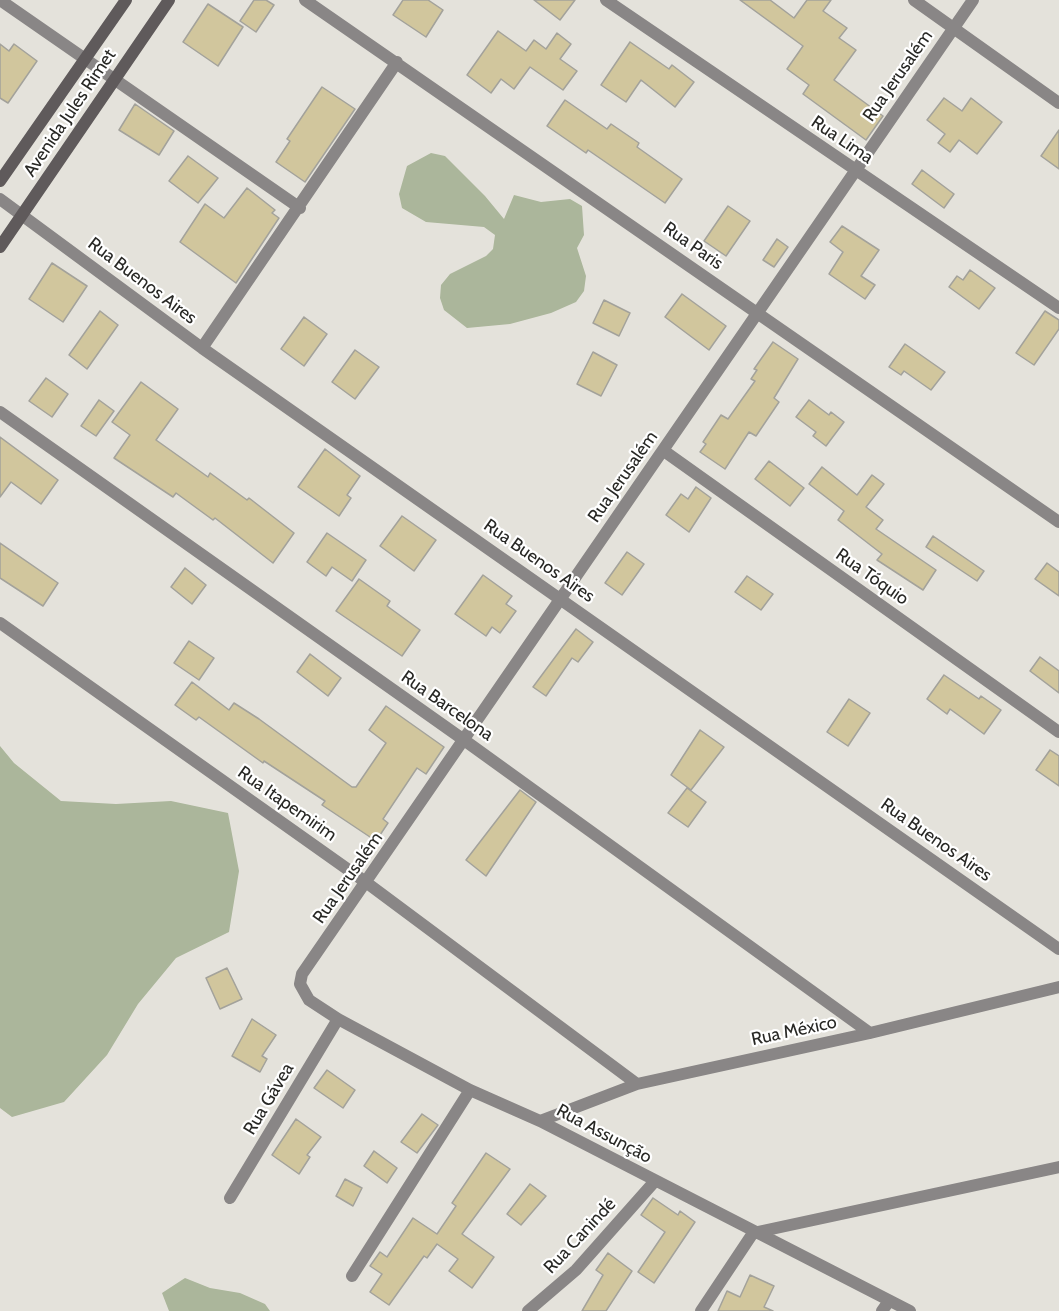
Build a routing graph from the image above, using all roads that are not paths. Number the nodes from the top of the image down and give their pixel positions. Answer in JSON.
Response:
{"nodes":[{"id":1,"x":0,"y":0,"type":"edge"},
{"id":2,"x":126,"y":0,"type":"edge"},
{"id":3,"x":169,"y":0,"type":"edge"},
{"id":4,"x":305,"y":0,"type":"edge"},
{"id":5,"x":606,"y":0,"type":"edge"},
{"id":6,"x":914,"y":0,"type":"edge"},
{"id":7,"x":973,"y":0,"type":"edge"},
{"id":8,"x":954,"y":28,"type":"junction"},
{"id":9,"x":86,"y":58,"type":"junction"},
{"id":10,"x":397,"y":62,"type":"junction"},
{"id":11,"x":115,"y":78,"type":"junction"},
{"id":12,"x":1059,"y":103,"type":"edge"},
{"id":13,"x":854,"y":171,"type":"junction"},
{"id":14,"x":0,"y":181,"type":"edge"},
{"id":15,"x":0,"y":199,"type":"edge"},
{"id":16,"x":300,"y":208,"type":"junction"},
{"id":17,"x":22,"y":214,"type":"junction"},
{"id":18,"x":0,"y":247,"type":"edge"},
{"id":19,"x":1059,"y":308,"type":"edge"},
{"id":20,"x":756,"y":312,"type":"junction"},
{"id":21,"x":202,"y":348,"type":"junction"},
{"id":22,"x":0,"y":412,"type":"edge"},
{"id":23,"x":664,"y":451,"type":"junction"},
{"id":24,"x":1059,"y":522,"type":"edge"},
{"id":25,"x":561,"y":598,"type":"junction"},
{"id":26,"x":0,"y":623,"type":"edge"},
{"id":27,"x":1059,"y":732,"type":"edge"},
{"id":28,"x":464,"y":740,"type":"junction"},
{"id":29,"x":367,"y":882,"type":"junction"},
{"id":30,"x":1059,"y":949,"type":"edge"},
{"id":31,"x":302,"y":974,"type":"joint"},
{"id":32,"x":1059,"y":987,"type":"edge"},
{"id":33,"x":338,"y":1019,"type":"junction"},
{"id":34,"x":870,"y":1033,"type":"junction"},
{"id":35,"x":637,"y":1084,"type":"junction"},
{"id":36,"x":470,"y":1090,"type":"junction"},
{"id":37,"x":540,"y":1121,"type":"junction"},
{"id":38,"x":1059,"y":1167,"type":"edge"},
{"id":39,"x":655,"y":1181,"type":"junction"},
{"id":40,"x":231,"y":1198,"type":"dead end"},
{"id":41,"x":753,"y":1233,"type":"junction"},
{"id":42,"x":352,"y":1276,"type":"dead end"},
{"id":43,"x":885,"y":1306,"type":"edge"},
{"id":44,"x":528,"y":1311,"type":"edge"},
{"id":45,"x":701,"y":1311,"type":"edge"},
{"id":46,"x":910,"y":1311,"type":"edge"}],
"edges":[{"from":1,"to":9,"type":"street"},
{"from":2,"to":9,"type":"main road","name":"Avenida Jules Rimet"},
{"from":3,"to":11,"type":"main road","name":"Avenida Jules Rimet"},
{"from":4,"to":10,"type":"street","name":"Rua Paris"},
{"from":5,"to":13,"type":"street","name":"Rua Lima"},
{"from":6,"to":8,"type":"street"},
{"from":7,"to":8,"type":"street","name":"Rua Jerusalém"},
{"from":8,"to":12,"type":"street"},
{"from":8,"to":13,"type":"street","name":"Rua Jerusalém"},
{"from":9,"to":11,"type":"street"},
{"from":9,"to":14,"type":"main road","name":"Avenida Jules Rimet"},
{"from":10,"to":16,"type":"street"},
{"from":10,"to":20,"type":"street","name":"Rua Paris"},
{"from":11,"to":16,"type":"street"},
{"from":11,"to":17,"type":"main road","name":"Avenida Jules Rimet"},
{"from":13,"to":19,"type":"street","name":"Rua Lima"},
{"from":13,"to":20,"type":"street","name":"Rua Jerusalém"},
{"from":15,"to":17,"type":"street","name":"Rua Buenos Aires"},
{"from":16,"to":21,"type":"street"},
{"from":17,"to":18,"type":"main road","name":"Avenida Jules Rimet"},
{"from":17,"to":21,"type":"street","name":"Rua Buenos Aires"},
{"from":20,"to":23,"type":"street","name":"Rua Jerusalém"},
{"from":20,"to":24,"type":"street","name":"Rua Paris"},
{"from":21,"to":25,"type":"street","name":"Rua Buenos Aires"},
{"from":22,"to":28,"type":"street","name":"Rua Barcelona"},
{"from":23,"to":25,"type":"street","name":"Rua Jerusalém"},
{"from":23,"to":27,"type":"street","name":"Rua Tóquio"},
{"from":25,"to":28,"type":"street","name":"Rua Jerusalém"},
{"from":25,"to":30,"type":"street","name":"Rua Buenos Aires"},
{"from":26,"to":29,"type":"street","name":"Rua Itapemirim"},
{"from":28,"to":29,"type":"street","name":"Rua Jerusalém"},
{"from":28,"to":34,"type":"street","name":"Rua Barcelona"},
{"from":29,"to":31,"type":"street","name":"Rua Jerusalém"},
{"from":29,"to":35,"type":"street","name":"Rua Itapemirim"},
{"from":31,"to":33,"type":"street","name":"Rua Assunção"},
{"from":32,"to":34,"type":"street","name":"Rua México"},
{"from":33,"to":36,"type":"street","name":"Rua Assunção"},
{"from":33,"to":40,"type":"street","name":"Rua Gávea"},
{"from":34,"to":35,"type":"street","name":"Rua México"},
{"from":35,"to":37,"type":"street","name":"Rua México"},
{"from":36,"to":37,"type":"street","name":"Rua Assunção"},
{"from":36,"to":42,"type":"street"},
{"from":37,"to":39,"type":"street","name":"Rua Assunção"},
{"from":38,"to":41,"type":"street"},
{"from":39,"to":41,"type":"street","name":"Rua Assunção"},
{"from":39,"to":44,"type":"street","name":"Rua Canindé"},
{"from":41,"to":43,"type":"street","name":"Rua Assunção"},
{"from":41,"to":45,"type":"street"},
{"from":43,"to":46,"type":"street","name":"Rua Assunção"}]}
